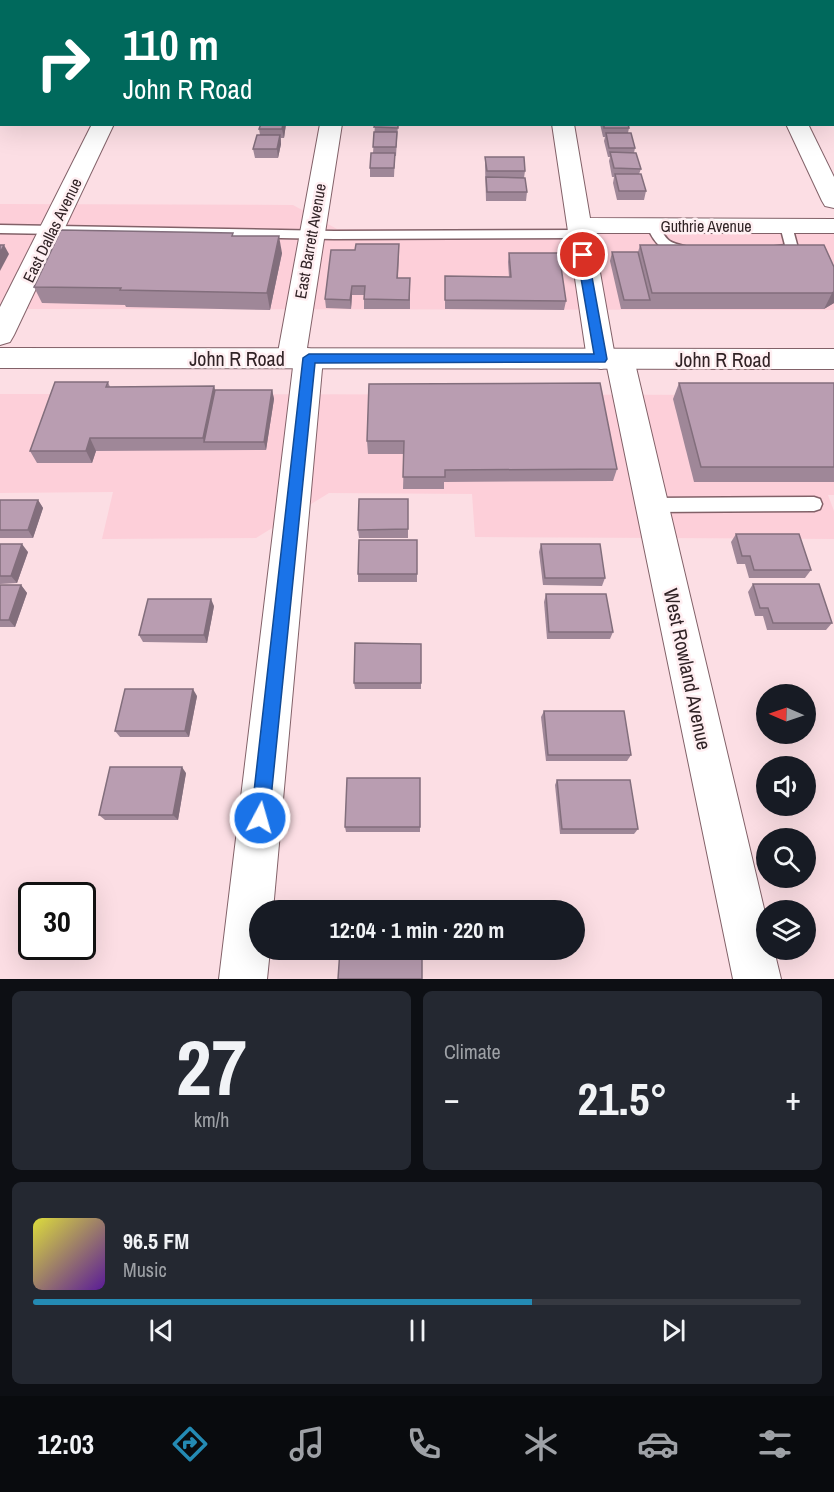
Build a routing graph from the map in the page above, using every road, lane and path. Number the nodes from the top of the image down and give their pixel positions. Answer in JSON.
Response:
{"nodes":[{"id":1,"x":102,"y":126,"type":"edge"},
{"id":2,"x":331,"y":126,"type":"edge"},
{"id":3,"x":563,"y":126,"type":"edge"},
{"id":4,"x":798,"y":126,"type":"edge"},
{"id":5,"x":834,"y":201,"type":"edge"},
{"id":6,"x":653,"y":226,"type":"junction"},
{"id":7,"x":786,"y":226,"type":"junction"},
{"id":8,"x":834,"y":226,"type":"edge"},
{"id":9,"x":0,"y":229,"type":"edge"},
{"id":10,"x":52,"y":229,"type":"junction"},
{"id":11,"x":579,"y":230,"type":"junction"},
{"id":12,"x":311,"y":235,"type":"junction"},
{"id":13,"x":696,"y":250,"type":"edge"},
{"id":14,"x":766,"y":250,"type":"edge"},
{"id":15,"x":1,"y":355,"type":"edge"},
{"id":16,"x":300,"y":358,"type":"junction"},
{"id":17,"x":610,"y":359,"type":"junction"},
{"id":18,"x":834,"y":359,"type":"edge"},
{"id":19,"x":814,"y":504,"type":"dead end"},
{"id":20,"x":652,"y":505,"type":"junction"},
{"id":21,"x":243,"y":979,"type":"edge"},
{"id":22,"x":757,"y":979,"type":"edge"}],
"edges":[{"from":1,"to":10,"type":"street","name":"East Dallas Avenue"},
{"from":2,"to":12,"type":"street","name":"East Barrett Avenue"},
{"from":3,"to":11,"type":"street","name":"West Rowland Avenue"},
{"from":4,"to":5,"type":"street"},
{"from":6,"to":7,"type":"street","name":"Guthrie Avenue"},
{"from":6,"to":11,"type":"street","name":"Guthrie Avenue"},
{"from":6,"to":13,"type":"lane"},
{"from":7,"to":8,"type":"street","name":"Guthrie Avenue"},
{"from":7,"to":14,"type":"lane"},
{"from":9,"to":10,"type":"lane"},
{"from":10,"to":12,"type":"lane"},
{"from":10,"to":15,"type":"street","name":"East Dallas Avenue"},
{"from":11,"to":12,"type":"lane"},
{"from":11,"to":17,"type":"street","name":"West Rowland Avenue"},
{"from":12,"to":16,"type":"street","name":"East Barrett Avenue"},
{"from":15,"to":16,"type":"street","name":"John R Road"},
{"from":16,"to":17,"type":"street","name":"John R Road"},
{"from":16,"to":21,"type":"street","name":"East Barrett Avenue"},
{"from":17,"to":18,"type":"street","name":"John R Road"},
{"from":17,"to":20,"type":"street","name":"West Rowland Avenue"},
{"from":19,"to":20,"type":"lane"},
{"from":20,"to":22,"type":"street","name":"West Rowland Avenue"}]}
